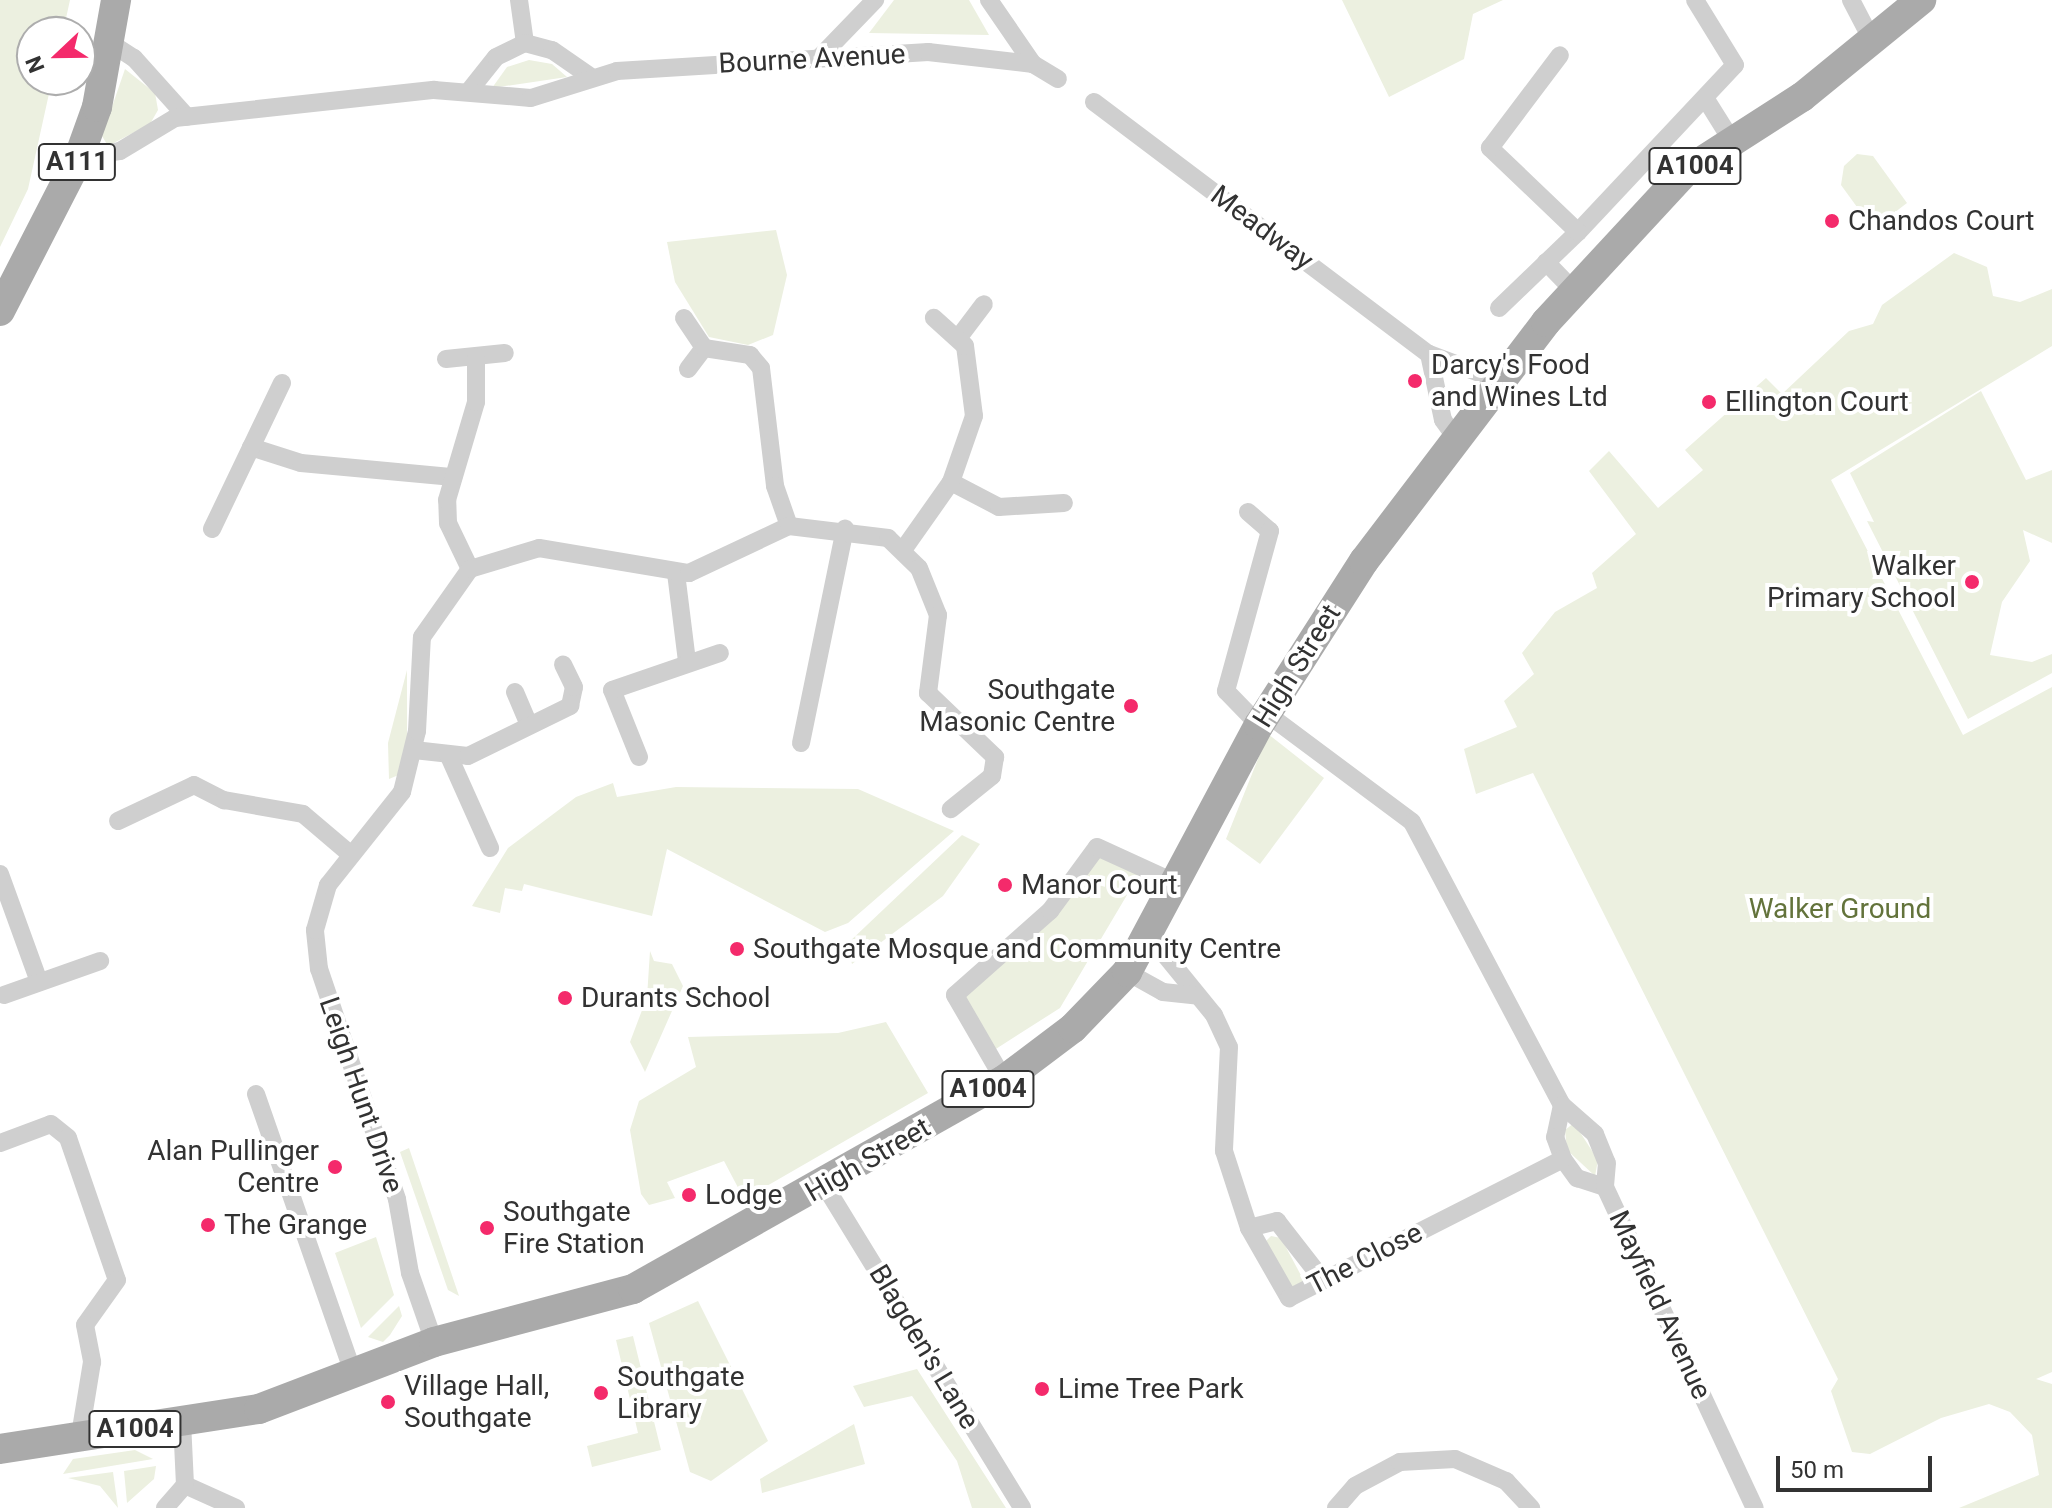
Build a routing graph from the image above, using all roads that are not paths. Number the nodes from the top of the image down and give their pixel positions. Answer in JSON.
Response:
{"nodes":[{"id":1,"x":116,"y":0,"type":"edge"},
{"id":2,"x":519,"y":0,"type":"edge"},
{"id":3,"x":875,"y":0,"type":"edge"},
{"id":4,"x":989,"y":0,"type":"edge"},
{"id":5,"x":1695,"y":0,"type":"edge"},
{"id":6,"x":1851,"y":0,"type":"edge"},
{"id":7,"x":1921,"y":0,"type":"edge"},
{"id":8,"x":109,"y":42,"type":"junction"},
{"id":9,"x":525,"y":43,"type":"junction"},
{"id":10,"x":1874,"y":44,"type":"junction"},
{"id":11,"x":1560,"y":55,"type":"dead end"},
{"id":12,"x":819,"y":58,"type":"junction"},
{"id":13,"x":1033,"y":64,"type":"junction"},
{"id":14,"x":591,"y":77,"type":"junction"},
{"id":15,"x":1058,"y":79,"type":"dead end"},
{"id":16,"x":469,"y":91,"type":"junction"},
{"id":17,"x":1707,"y":101,"type":"junction"},
{"id":18,"x":1094,"y":102,"type":"dead end"},
{"id":19,"x":187,"y":117,"type":"junction"},
{"id":20,"x":1732,"y":141,"type":"junction"},
{"id":21,"x":79,"y":157,"type":"junction"},
{"id":22,"x":1578,"y":232,"type":"junction"},
{"id":23,"x":1546,"y":262,"type":"junction"},
{"id":24,"x":1573,"y":290,"type":"junction"},
{"id":25,"x":984,"y":304,"type":"dead end"},
{"id":26,"x":1499,"y":308,"type":"dead end"},
{"id":27,"x":0,"y":311,"type":"edge"},
{"id":28,"x":684,"y":318,"type":"dead end"},
{"id":29,"x":934,"y":318,"type":"dead end"},
{"id":30,"x":959,"y":337,"type":"junction"},
{"id":31,"x":704,"y":348,"type":"junction"},
{"id":32,"x":505,"y":353,"type":"dead end"},
{"id":33,"x":1429,"y":354,"type":"junction"},
{"id":34,"x":476,"y":357,"type":"junction"},
{"id":35,"x":446,"y":359,"type":"dead end"},
{"id":36,"x":688,"y":369,"type":"dead end"},
{"id":37,"x":1498,"y":380,"type":"junction"},
{"id":38,"x":282,"y":383,"type":"dead end"},
{"id":39,"x":1454,"y":435,"type":"junction"},
{"id":40,"x":251,"y":447,"type":"junction"},
{"id":41,"x":453,"y":477,"type":"junction"},
{"id":42,"x":951,"y":482,"type":"junction"},
{"id":43,"x":1064,"y":503,"type":"dead end"},
{"id":44,"x":1248,"y":512,"type":"dead end"},
{"id":45,"x":789,"y":526,"type":"junction"},
{"id":46,"x":845,"y":528,"type":"junction"},
{"id":47,"x":212,"y":529,"type":"dead end"},
{"id":48,"x":903,"y":550,"type":"junction"},
{"id":49,"x":470,"y":569,"type":"junction"},
{"id":50,"x":676,"y":573,"type":"junction"},
{"id":51,"x":720,"y":653,"type":"dead end"},
{"id":52,"x":687,"y":661,"type":"junction"},
{"id":53,"x":563,"y":664,"type":"dead end"},
{"id":54,"x":515,"y":692,"type":"dead end"},
{"id":55,"x":1262,"y":719,"type":"junction"},
{"id":56,"x":529,"y":725,"type":"junction"},
{"id":57,"x":801,"y":743,"type":"dead end"},
{"id":58,"x":414,"y":750,"type":"junction"},
{"id":59,"x":448,"y":754,"type":"junction"},
{"id":60,"x":639,"y":757,"type":"dead end"},
{"id":61,"x":951,"y":809,"type":"dead end"},
{"id":62,"x":118,"y":821,"type":"dead end"},
{"id":63,"x":490,"y":848,"type":"dead end"},
{"id":64,"x":349,"y":853,"type":"junction"},
{"id":65,"x":0,"y":874,"type":"edge"},
{"id":66,"x":1176,"y":883,"type":"junction"},
{"id":67,"x":1148,"y":934,"type":"junction"},
{"id":68,"x":100,"y":961,"type":"dead end"},
{"id":69,"x":1127,"y":972,"type":"junction"},
{"id":70,"x":39,"y":982,"type":"junction"},
{"id":71,"x":4,"y":995,"type":"dead end"},
{"id":72,"x":1194,"y":995,"type":"junction"},
{"id":73,"x":1004,"y":1080,"type":"junction"},
{"id":74,"x":256,"y":1094,"type":"dead end"},
{"id":75,"x":1562,"y":1105,"type":"junction"},
{"id":76,"x":0,"y":1143,"type":"edge"},
{"id":77,"x":1563,"y":1159,"type":"junction"},
{"id":78,"x":825,"y":1186,"type":"junction"},
{"id":79,"x":1605,"y":1187,"type":"junction"},
{"id":80,"x":1249,"y":1228,"type":"junction"},
{"id":81,"x":1323,"y":1280,"type":"junction"},
{"id":82,"x":434,"y":1342,"type":"junction"},
{"id":83,"x":354,"y":1376,"type":"junction"},
{"id":84,"x":182,"y":1421,"type":"junction"},
{"id":85,"x":80,"y":1435,"type":"junction"},
{"id":86,"x":7,"y":1442,"type":"edge"},
{"id":87,"x":185,"y":1485,"type":"junction"},
{"id":88,"x":165,"y":1508,"type":"edge"},
{"id":89,"x":236,"y":1508,"type":"edge"},
{"id":90,"x":1022,"y":1508,"type":"edge"},
{"id":91,"x":1336,"y":1508,"type":"edge"},
{"id":92,"x":1531,"y":1508,"type":"edge"},
{"id":93,"x":1755,"y":1508,"type":"edge"}],
"edges":[{"from":1,"to":8,"type":"main road","number":"A111"},
{"from":2,"to":9,"type":"street"},
{"from":3,"to":12,"type":"street"},
{"from":4,"to":13,"type":"street"},
{"from":5,"to":17,"type":"street"},
{"from":6,"to":10,"type":"street"},
{"from":7,"to":10,"type":"main road","number":"A1004"},
{"from":8,"to":19,"type":"street"},
{"from":8,"to":21,"type":"main road","number":"A111"},
{"from":9,"to":14,"type":"street"},
{"from":9,"to":16,"type":"street"},
{"from":10,"to":20,"type":"main road","number":"A1004"},
{"from":11,"to":22,"type":"street"},
{"from":12,"to":13,"type":"street","name":"Bourne Avenue"},
{"from":12,"to":14,"type":"street","name":"Bourne Avenue"},
{"from":13,"to":15,"type":"street"},
{"from":14,"to":16,"type":"street","name":"Bourne Avenue"},
{"from":16,"to":19,"type":"street","name":"Bourne Avenue"},
{"from":17,"to":20,"type":"street"},
{"from":17,"to":22,"type":"street"},
{"from":18,"to":33,"type":"street","name":"Meadway"},
{"from":19,"to":21,"type":"street","name":"Bourne Avenue"},
{"from":20,"to":24,"type":"main road","number":"A1004"},
{"from":21,"to":27,"type":"main road","number":"A111"},
{"from":22,"to":23,"type":"street"},
{"from":23,"to":24,"type":"street"},
{"from":23,"to":26,"type":"street"},
{"from":24,"to":37,"type":"main road","number":"A1004"},
{"from":25,"to":30,"type":"street"},
{"from":28,"to":31,"type":"street"},
{"from":29,"to":30,"type":"street"},
{"from":30,"to":42,"type":"street"},
{"from":31,"to":36,"type":"street"},
{"from":31,"to":45,"type":"street"},
{"from":32,"to":34,"type":"street"},
{"from":33,"to":37,"type":"street","name":"Meadway"},
{"from":33,"to":39,"type":"street"},
{"from":34,"to":35,"type":"street"},
{"from":34,"to":41,"type":"street"},
{"from":37,"to":39,"type":"main road","number":"A1004"},
{"from":38,"to":40,"type":"street"},
{"from":39,"to":55,"type":"main road","name":"High Street","number":"A1004"},
{"from":40,"to":41,"type":"street"},
{"from":40,"to":47,"type":"street"},
{"from":41,"to":49,"type":"street"},
{"from":42,"to":43,"type":"street"},
{"from":42,"to":48,"type":"street"},
{"from":44,"to":55,"type":"street"},
{"from":45,"to":46,"type":"street"},
{"from":45,"to":50,"type":"street"},
{"from":46,"to":48,"type":"street"},
{"from":46,"to":57,"type":"street"},
{"from":48,"to":61,"type":"street"},
{"from":49,"to":50,"type":"street"},
{"from":49,"to":58,"type":"street","name":"Leigh Hunt Drive"},
{"from":50,"to":52,"type":"street"},
{"from":51,"to":52,"type":"street"},
{"from":52,"to":60,"type":"street"},
{"from":53,"to":56,"type":"street"},
{"from":54,"to":56,"type":"street"},
{"from":55,"to":66,"type":"main road","name":"High Street","number":"A1004"},
{"from":55,"to":75,"type":"street"},
{"from":56,"to":59,"type":"street"},
{"from":58,"to":59,"type":"street"},
{"from":58,"to":64,"type":"street","name":"Leigh Hunt Drive"},
{"from":59,"to":63,"type":"street"},
{"from":62,"to":64,"type":"street"},
{"from":64,"to":82,"type":"street","name":"Leigh Hunt Drive"},
{"from":65,"to":70,"type":"street"},
{"from":66,"to":67,"type":"main road","name":"High Street","number":"A1004"},
{"from":66,"to":73,"type":"street"},
{"from":67,"to":69,"type":"main road","name":"High Street","number":"A1004"},
{"from":67,"to":72,"type":"street","name":"The Close"},
{"from":68,"to":70,"type":"street"},
{"from":69,"to":72,"type":"street"},
{"from":69,"to":73,"type":"main road","name":"High Street","number":"A1004"},
{"from":70,"to":71,"type":"street"},
{"from":72,"to":80,"type":"street","name":"The Close"},
{"from":73,"to":78,"type":"main road","name":"High Street","number":"A1004"},
{"from":74,"to":83,"type":"street"},
{"from":75,"to":77,"type":"street"},
{"from":75,"to":79,"type":"street"},
{"from":76,"to":85,"type":"street"},
{"from":77,"to":79,"type":"street","name":"Mayfield Avenue"},
{"from":77,"to":81,"type":"street","name":"The Close"},
{"from":78,"to":82,"type":"main road","name":"High Street","number":"A1004"},
{"from":78,"to":90,"type":"street","name":"Blagden's Lane"},
{"from":79,"to":93,"type":"street","name":"Mayfield Avenue"},
{"from":80,"to":81,"type":"street"},
{"from":80,"to":81,"type":"street","name":"The Close"},
{"from":82,"to":83,"type":"main road","name":"High Street","number":"A1004"},
{"from":83,"to":84,"type":"main road","name":"High Street","number":"A1004"},
{"from":84,"to":85,"type":"main road","name":"High Street","number":"A1004"},
{"from":84,"to":87,"type":"street"},
{"from":85,"to":86,"type":"main road","name":"High Street","number":"A1004"},
{"from":87,"to":88,"type":"street"},
{"from":87,"to":89,"type":"street"},
{"from":91,"to":92,"type":"street"}]}
